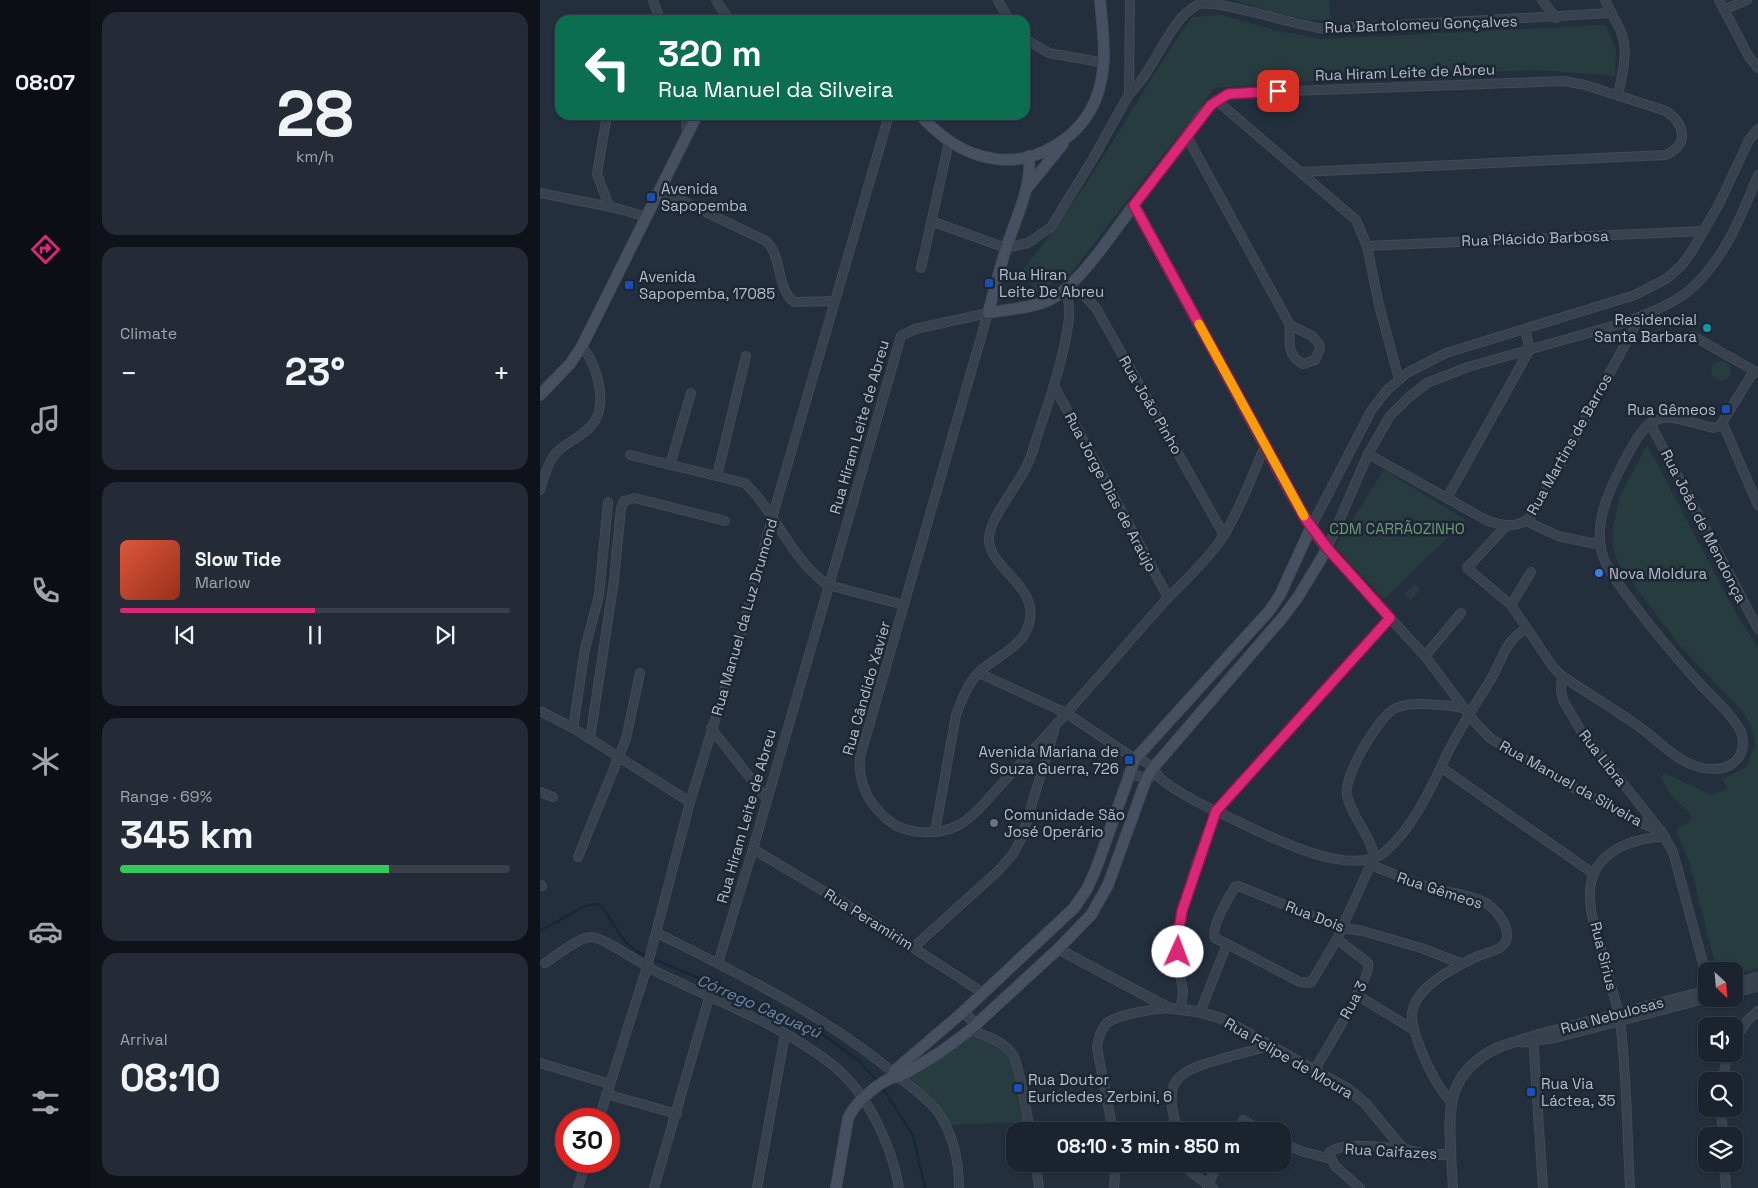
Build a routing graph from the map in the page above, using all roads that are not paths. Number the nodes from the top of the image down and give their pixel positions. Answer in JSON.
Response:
{"nodes":[{"id":1,"x":652,"y":0,"type":"edge"},
{"id":2,"x":716,"y":0,"type":"edge"},
{"id":3,"x":998,"y":0,"type":"edge"},
{"id":4,"x":1100,"y":0,"type":"edge"},
{"id":5,"x":1130,"y":0,"type":"edge"},
{"id":6,"x":1542,"y":0,"type":"edge"},
{"id":7,"x":1605,"y":0,"type":"edge"},
{"id":8,"x":1719,"y":0,"type":"edge"},
{"id":9,"x":1747,"y":0,"type":"edge"},
{"id":10,"x":1724,"y":10,"type":"junction"},
{"id":11,"x":1611,"y":13,"type":"junction"},
{"id":12,"x":658,"y":15,"type":"edge"},
{"id":13,"x":726,"y":15,"type":"edge"},
{"id":14,"x":1006,"y":15,"type":"edge"},
{"id":15,"x":1556,"y":18,"type":"junction"},
{"id":16,"x":1030,"y":42,"type":"edge"},
{"id":17,"x":1105,"y":63,"type":"junction"},
{"id":18,"x":1756,"y":66,"type":"edge"},
{"id":19,"x":1129,"y":94,"type":"junction"},
{"id":20,"x":1618,"y":94,"type":"junction"},
{"id":21,"x":1216,"y":100,"type":"junction"},
{"id":22,"x":606,"y":120,"type":"edge"},
{"id":23,"x":686,"y":120,"type":"edge"},
{"id":24,"x":694,"y":120,"type":"edge"},
{"id":25,"x":888,"y":120,"type":"edge"},
{"id":26,"x":924,"y":120,"type":"edge"},
{"id":27,"x":1758,"y":129,"type":"edge"},
{"id":28,"x":687,"y":134,"type":"junction"},
{"id":29,"x":1186,"y":136,"type":"junction"},
{"id":30,"x":1068,"y":138,"type":"junction"},
{"id":31,"x":949,"y":142,"type":"junction"},
{"id":32,"x":1029,"y":156,"type":"junction"},
{"id":33,"x":1301,"y":172,"type":"junction"},
{"id":34,"x":1758,"y":175,"type":"edge"},
{"id":35,"x":1026,"y":189,"type":"junction"},
{"id":36,"x":660,"y":190,"type":"junction"},
{"id":37,"x":540,"y":193,"type":"edge"},
{"id":38,"x":1134,"y":205,"type":"junction"},
{"id":39,"x":609,"y":206,"type":"junction"},
{"id":40,"x":647,"y":217,"type":"junction"},
{"id":41,"x":930,"y":221,"type":"junction"},
{"id":42,"x":1704,"y":231,"type":"junction"},
{"id":43,"x":1366,"y":246,"type":"junction"},
{"id":44,"x":1006,"y":248,"type":"junction"},
{"id":45,"x":921,"y":268,"type":"dead end"},
{"id":46,"x":1066,"y":288,"type":"junction"},
{"id":47,"x":835,"y":301,"type":"junction"},
{"id":48,"x":988,"y":313,"type":"junction"},
{"id":49,"x":1640,"y":317,"type":"junction"},
{"id":50,"x":1290,"y":325,"type":"junction"},
{"id":51,"x":1525,"y":330,"type":"junction"},
{"id":52,"x":1693,"y":336,"type":"dead end"},
{"id":53,"x":582,"y":346,"type":"junction"},
{"id":54,"x":1530,"y":349,"type":"junction"},
{"id":55,"x":746,"y":356,"type":"dead end"},
{"id":56,"x":1756,"y":372,"type":"edge"},
{"id":57,"x":1399,"y":378,"type":"junction"},
{"id":58,"x":1054,"y":386,"type":"junction"},
{"id":59,"x":691,"y":393,"type":"dead end"},
{"id":60,"x":540,"y":395,"type":"edge"},
{"id":61,"x":1650,"y":423,"type":"junction"},
{"id":62,"x":1723,"y":424,"type":"junction"},
{"id":63,"x":1265,"y":446,"type":"junction"},
{"id":64,"x":1368,"y":454,"type":"junction"},
{"id":65,"x":630,"y":455,"type":"dead end"},
{"id":66,"x":670,"y":465,"type":"junction"},
{"id":67,"x":717,"y":476,"type":"junction"},
{"id":68,"x":540,"y":490,"type":"edge"},
{"id":69,"x":1447,"y":498,"type":"junction"},
{"id":70,"x":608,"y":502,"type":"dead end"},
{"id":71,"x":1758,"y":505,"type":"edge"},
{"id":72,"x":772,"y":518,"type":"junction"},
{"id":73,"x":726,"y":521,"type":"dead end"},
{"id":74,"x":1526,"y":521,"type":"junction"},
{"id":75,"x":1506,"y":526,"type":"junction"},
{"id":76,"x":1311,"y":527,"type":"junction"},
{"id":77,"x":1224,"y":535,"type":"junction"},
{"id":78,"x":1601,"y":545,"type":"junction"},
{"id":79,"x":1328,"y":549,"type":"junction"},
{"id":80,"x":1531,"y":572,"type":"dead end"},
{"id":81,"x":828,"y":585,"type":"junction"},
{"id":82,"x":1168,"y":597,"type":"junction"},
{"id":83,"x":904,"y":605,"type":"junction"},
{"id":84,"x":1511,"y":605,"type":"junction"},
{"id":85,"x":1461,"y":613,"type":"dead end"},
{"id":86,"x":1390,"y":618,"type":"junction"},
{"id":87,"x":1526,"y":629,"type":"junction"},
{"id":88,"x":1758,"y":629,"type":"edge"},
{"id":89,"x":1424,"y":656,"type":"junction"},
{"id":90,"x":979,"y":672,"type":"junction"},
{"id":91,"x":640,"y":673,"type":"dead end"},
{"id":92,"x":1562,"y":676,"type":"junction"},
{"id":93,"x":1467,"y":711,"type":"junction"},
{"id":94,"x":540,"y":712,"type":"edge"},
{"id":95,"x":1066,"y":713,"type":"junction"},
{"id":96,"x":573,"y":728,"type":"junction"},
{"id":97,"x":711,"y":728,"type":"junction"},
{"id":98,"x":1054,"y":728,"type":"junction"},
{"id":99,"x":590,"y":739,"type":"junction"},
{"id":100,"x":618,"y":757,"type":"junction"},
{"id":101,"x":1136,"y":757,"type":"junction"},
{"id":102,"x":1153,"y":768,"type":"junction"},
{"id":103,"x":1442,"y":768,"type":"junction"},
{"id":104,"x":1128,"y":774,"type":"junction"},
{"id":105,"x":1147,"y":778,"type":"junction"},
{"id":106,"x":1160,"y":778,"type":"junction"},
{"id":107,"x":540,"y":792,"type":"edge"},
{"id":108,"x":553,"y":797,"type":"dead end"},
{"id":109,"x":766,"y":798,"type":"junction"},
{"id":110,"x":690,"y":802,"type":"junction"},
{"id":111,"x":1216,"y":811,"type":"junction"},
{"id":112,"x":935,"y":832,"type":"junction"},
{"id":113,"x":1663,"y":834,"type":"junction"},
{"id":114,"x":753,"y":849,"type":"junction"},
{"id":115,"x":578,"y":856,"type":"dead end"},
{"id":116,"x":1372,"y":861,"type":"junction"},
{"id":117,"x":1594,"y":874,"type":"junction"},
{"id":118,"x":1342,"y":928,"type":"junction"},
{"id":119,"x":657,"y":932,"type":"junction"},
{"id":120,"x":1337,"y":939,"type":"junction"},
{"id":121,"x":1227,"y":944,"type":"junction"},
{"id":122,"x":914,"y":947,"type":"junction"},
{"id":123,"x":1058,"y":949,"type":"junction"},
{"id":124,"x":1703,"y":962,"type":"edge"},
{"id":125,"x":545,"y":963,"type":"dead end"},
{"id":126,"x":648,"y":963,"type":"junction"},
{"id":127,"x":718,"y":963,"type":"junction"},
{"id":128,"x":1463,"y":964,"type":"junction"},
{"id":129,"x":1758,"y":977,"type":"edge"},
{"id":130,"x":1743,"y":981,"type":"edge"},
{"id":131,"x":1758,"y":986,"type":"edge"},
{"id":132,"x":1743,"y":990,"type":"edge"},
{"id":133,"x":984,"y":993,"type":"junction"},
{"id":134,"x":1698,"y":993,"type":"edge"},
{"id":135,"x":1357,"y":995,"type":"junction"},
{"id":136,"x":709,"y":998,"type":"junction"},
{"id":137,"x":1698,"y":1000,"type":"edge"},
{"id":138,"x":1168,"y":1008,"type":"junction"},
{"id":139,"x":1181,"y":1008,"type":"junction"},
{"id":140,"x":1758,"y":1011,"type":"edge"},
{"id":141,"x":1200,"y":1012,"type":"junction"},
{"id":142,"x":965,"y":1013,"type":"junction"},
{"id":143,"x":1619,"y":1016,"type":"junction"},
{"id":144,"x":973,"y":1025,"type":"junction"},
{"id":145,"x":1743,"y":1028,"type":"edge"},
{"id":146,"x":1414,"y":1030,"type":"junction"},
{"id":147,"x":785,"y":1034,"type":"junction"},
{"id":148,"x":1534,"y":1039,"type":"junction"},
{"id":149,"x":1270,"y":1046,"type":"junction"},
{"id":150,"x":540,"y":1063,"type":"edge"},
{"id":151,"x":1314,"y":1071,"type":"junction"},
{"id":152,"x":893,"y":1076,"type":"junction"},
{"id":153,"x":610,"y":1084,"type":"junction"},
{"id":154,"x":606,"y":1094,"type":"junction"},
{"id":155,"x":864,"y":1097,"type":"junction"},
{"id":156,"x":1451,"y":1102,"type":"junction"},
{"id":157,"x":602,"y":1108,"type":"edge"},
{"id":158,"x":677,"y":1114,"type":"junction"},
{"id":159,"x":1243,"y":1120,"type":"dead end"},
{"id":160,"x":1028,"y":1122,"type":"edge"},
{"id":161,"x":1111,"y":1122,"type":"edge"},
{"id":162,"x":1175,"y":1122,"type":"edge"},
{"id":163,"x":1246,"y":1122,"type":"edge"},
{"id":164,"x":1291,"y":1147,"type":"edge"},
{"id":165,"x":1403,"y":1149,"type":"junction"},
{"id":166,"x":1451,"y":1154,"type":"junction"},
{"id":167,"x":1330,"y":1159,"type":"junction"},
{"id":168,"x":1037,"y":1172,"type":"edge"},
{"id":169,"x":1115,"y":1172,"type":"edge"},
{"id":170,"x":1192,"y":1172,"type":"edge"},
{"id":171,"x":1213,"y":1172,"type":"edge"},
{"id":172,"x":1725,"y":1172,"type":"edge"},
{"id":173,"x":582,"y":1173,"type":"edge"},
{"id":174,"x":1209,"y":1187,"type":"edge"},
{"id":175,"x":578,"y":1188,"type":"edge"},
{"id":176,"x":654,"y":1188,"type":"edge"},
{"id":177,"x":757,"y":1188,"type":"edge"},
{"id":178,"x":836,"y":1188,"type":"edge"},
{"id":179,"x":899,"y":1188,"type":"edge"},
{"id":180,"x":959,"y":1188,"type":"edge"},
{"id":181,"x":1039,"y":1188,"type":"edge"},
{"id":182,"x":1114,"y":1188,"type":"edge"},
{"id":183,"x":1360,"y":1188,"type":"edge"},
{"id":184,"x":1453,"y":1188,"type":"edge"},
{"id":185,"x":1543,"y":1188,"type":"edge"},
{"id":186,"x":1630,"y":1188,"type":"edge"},
{"id":187,"x":1726,"y":1188,"type":"edge"}],
"edges":[{"from":1,"to":12,"type":"street"},
{"from":2,"to":13,"type":"street"},
{"from":3,"to":14,"type":"street"},
{"from":4,"to":17,"type":"main road"},
{"from":5,"to":19,"type":"street"},
{"from":6,"to":15,"type":"street"},
{"from":7,"to":11,"type":"street"},
{"from":8,"to":10,"type":"street"},
{"from":9,"to":10,"type":"street"},
{"from":10,"to":18,"type":"street"},
{"from":11,"to":15,"type":"street","name":"Rua Bartolomeu Gonçalves"},
{"from":11,"to":20,"type":"street"},
{"from":15,"to":19,"type":"street","name":"Rua Bartolomeu Gonçalves"},
{"from":16,"to":17,"type":"street"},
{"from":17,"to":30,"type":"main road"},
{"from":19,"to":44,"type":"street"},
{"from":20,"to":21,"type":"street","name":"Rua Hiram Leite de Abreu"},
{"from":20,"to":33,"type":"street","name":"Rua Hiram Leite de Abreu"},
{"from":21,"to":29,"type":"street","name":"Rua Hiram Leite de Abreu"},
{"from":21,"to":33,"type":"street"},
{"from":22,"to":39,"type":"street"},
{"from":23,"to":28,"type":"street"},
{"from":24,"to":28,"type":"main road"},
{"from":25,"to":47,"type":"street","name":"Rua Manuel da Luz Drumond"},
{"from":26,"to":31,"type":"main road"},
{"from":27,"to":42,"type":"street"},
{"from":28,"to":36,"type":"main road"},
{"from":29,"to":38,"type":"street","name":"Rua Hiram Leite de Abreu"},
{"from":29,"to":50,"type":"street"},
{"from":30,"to":32,"type":"main road"},
{"from":30,"to":35,"type":"main road"},
{"from":31,"to":32,"type":"main road"},
{"from":31,"to":41,"type":"street"},
{"from":32,"to":35,"type":"main road","name":"Rua Cândido Xavier"},
{"from":33,"to":43,"type":"street"},
{"from":34,"to":49,"type":"street"},
{"from":35,"to":44,"type":"main road","name":"Rua Cândido Xavier"},
{"from":36,"to":40,"type":"main road"},
{"from":36,"to":47,"type":"street"},
{"from":37,"to":39,"type":"street"},
{"from":38,"to":46,"type":"main road","name":"Rua Hiram Leite de Abreu"},
{"from":38,"to":63,"type":"main road"},
{"from":39,"to":40,"type":"street"},
{"from":40,"to":53,"type":"main road"},
{"from":41,"to":44,"type":"street"},
{"from":41,"to":45,"type":"street"},
{"from":42,"to":43,"type":"street","name":"Rua Plácido Barbosa"},
{"from":42,"to":51,"type":"street"},
{"from":43,"to":57,"type":"street"},
{"from":44,"to":48,"type":"main road","name":"Rua Cândido Xavier"},
{"from":46,"to":48,"type":"main road","name":"Rua Hiram Leite de Abreu"},
{"from":46,"to":58,"type":"street"},
{"from":46,"to":77,"type":"street","name":"Rua João Pinho"},
{"from":47,"to":72,"type":"street","name":"Rua Manuel da Luz Drumond"},
{"from":48,"to":81,"type":"street","name":"Rua Hiram Leite de Abreu"},
{"from":48,"to":83,"type":"street","name":"Rua Cândido Xavier"},
{"from":49,"to":54,"type":"street"},
{"from":49,"to":74,"type":"street","name":"Rua Martins de Barros"},
{"from":50,"to":50,"type":"street"},
{"from":51,"to":54,"type":"street"},
{"from":51,"to":57,"type":"street"},
{"from":52,"to":56,"type":"street"},
{"from":53,"to":60,"type":"main road"},
{"from":53,"to":68,"type":"street"},
{"from":54,"to":64,"type":"street"},
{"from":54,"to":69,"type":"street"},
{"from":55,"to":67,"type":"street"},
{"from":56,"to":62,"type":"street"},
{"from":57,"to":76,"type":"street"},
{"from":58,"to":82,"type":"street","name":"Rua Jorge Dias de Araújo"},
{"from":58,"to":90,"type":"street"},
{"from":59,"to":66,"type":"street"},
{"from":61,"to":62,"type":"street"},
{"from":61,"to":78,"type":"street"},
{"from":61,"to":88,"type":"street","name":"Rua João de Mendonça"},
{"from":62,"to":71,"type":"street"},
{"from":63,"to":76,"type":"main road"},
{"from":63,"to":77,"type":"street","name":"Rua Cândido Xavier"},
{"from":64,"to":69,"type":"street"},
{"from":64,"to":79,"type":"street"},
{"from":65,"to":66,"type":"street"},
{"from":66,"to":67,"type":"street"},
{"from":67,"to":72,"type":"street"},
{"from":69,"to":75,"type":"street"},
{"from":70,"to":96,"type":"street"},
{"from":72,"to":81,"type":"street"},
{"from":72,"to":97,"type":"street","name":"Rua Manuel da Luz Drumond"},
{"from":73,"to":99,"type":"street"},
{"from":74,"to":75,"type":"street","name":"Rua Martins de Barros"},
{"from":74,"to":78,"type":"street"},
{"from":75,"to":84,"type":"street"},
{"from":76,"to":79,"type":"main road"},
{"from":76,"to":101,"type":"main road"},
{"from":77,"to":82,"type":"street","name":"Rua Cândido Xavier"},
{"from":78,"to":92,"type":"street"},
{"from":79,"to":86,"type":"street","name":"Rua Manuel da Silveira"},
{"from":79,"to":102,"type":"main road"},
{"from":80,"to":84,"type":"street"},
{"from":81,"to":83,"type":"street"},
{"from":81,"to":109,"type":"street","name":"Rua Hiram Leite de Abreu"},
{"from":82,"to":95,"type":"street","name":"Rua Cândido Xavier"},
{"from":83,"to":112,"type":"street","name":"Rua Cândido Xavier"},
{"from":84,"to":87,"type":"street"},
{"from":85,"to":89,"type":"street"},
{"from":86,"to":89,"type":"street","name":"Rua Manuel da Silveira"},
{"from":86,"to":111,"type":"street"},
{"from":87,"to":92,"type":"street"},
{"from":87,"to":93,"type":"street","name":"Rua Gêmeos"},
{"from":89,"to":93,"type":"street","name":"Rua Manuel da Silveira"},
{"from":90,"to":95,"type":"street"},
{"from":90,"to":112,"type":"street"},
{"from":91,"to":100,"type":"street"},
{"from":92,"to":113,"type":"street","name":"Rua Libra"},
{"from":93,"to":103,"type":"street","name":"Rua Gêmeos"},
{"from":93,"to":113,"type":"street","name":"Rua Manuel da Silveira"},
{"from":93,"to":116,"type":"street"},
{"from":94,"to":96,"type":"street"},
{"from":95,"to":98,"type":"street","name":"Rua Cândido Xavier"},
{"from":95,"to":101,"type":"street"},
{"from":96,"to":99,"type":"street"},
{"from":97,"to":109,"type":"street"},
{"from":97,"to":110,"type":"street","name":"Rua Manuel da Luz Drumond"},
{"from":98,"to":112,"type":"street","name":"Rua Cândido Xavier"},
{"from":98,"to":122,"type":"street"},
{"from":99,"to":100,"type":"street"},
{"from":100,"to":110,"type":"street"},
{"from":100,"to":115,"type":"street"},
{"from":101,"to":102,"type":"street"},
{"from":101,"to":104,"type":"main road"},
{"from":102,"to":105,"type":"main road"},
{"from":102,"to":106,"type":"street"},
{"from":103,"to":116,"type":"street","name":"Rua Gêmeos"},
{"from":103,"to":117,"type":"street"},
{"from":104,"to":105,"type":"street"},
{"from":104,"to":133,"type":"main road"},
{"from":105,"to":106,"type":"street"},
{"from":105,"to":123,"type":"main road"},
{"from":106,"to":111,"type":"street"},
{"from":107,"to":108,"type":"street"},
{"from":109,"to":114,"type":"street","name":"Rua Hiram Leite de Abreu"},
{"from":110,"to":119,"type":"street","name":"Rua Manuel da Luz Drumond"},
{"from":111,"to":116,"type":"street"},
{"from":111,"to":139,"type":"street"},
{"from":113,"to":117,"type":"street"},
{"from":113,"to":124,"type":"street","name":"Rua Libra"},
{"from":114,"to":122,"type":"street","name":"Rua Peramirim"},
{"from":114,"to":127,"type":"street","name":"Rua Hiram Leite de Abreu"},
{"from":116,"to":118,"type":"street"},
{"from":116,"to":128,"type":"street","name":"Rua Gêmeos"},
{"from":117,"to":143,"type":"street","name":"Rua Sirius"},
{"from":118,"to":120,"type":"street"},
{"from":118,"to":121,"type":"street","name":"Rua Dois"},
{"from":118,"to":128,"type":"street","name":"Rua Dois"},
{"from":119,"to":126,"type":"street","name":"Rua Manuel da Luz Drumond"},
{"from":119,"to":127,"type":"street"},
{"from":120,"to":121,"type":"street"},
{"from":120,"to":135,"type":"street","name":"Rua 3"},
{"from":121,"to":141,"type":"street"},
{"from":122,"to":133,"type":"street","name":"Rua Peramirim"},
{"from":123,"to":138,"type":"street"},
{"from":123,"to":144,"type":"main road"},
{"from":125,"to":126,"type":"street"},
{"from":126,"to":136,"type":"street"},
{"from":126,"to":153,"type":"street","name":"Rua Manuel da Luz Drumond"},
{"from":127,"to":152,"type":"street"},
{"from":128,"to":146,"type":"street","name":"Rua Gêmeos"},
{"from":129,"to":130,"type":"street"},
{"from":131,"to":132,"type":"street"},
{"from":133,"to":142,"type":"main road"},
{"from":134,"to":143,"type":"street","name":"Rua Nebulosas"},
{"from":135,"to":146,"type":"street"},
{"from":135,"to":151,"type":"street","name":"Rua 3"},
{"from":136,"to":147,"type":"street"},
{"from":136,"to":158,"type":"street"},
{"from":137,"to":143,"type":"street","name":"Rua Nebulosas"},
{"from":138,"to":139,"type":"street","name":"Rua Felipe de Moura"},
{"from":138,"to":161,"type":"street"},
{"from":139,"to":141,"type":"street","name":"Rua Felipe de Moura"},
{"from":140,"to":145,"type":"street"},
{"from":141,"to":149,"type":"street","name":"Rua Felipe de Moura"},
{"from":142,"to":144,"type":"street"},
{"from":142,"to":152,"type":"main road"},
{"from":143,"to":148,"type":"street","name":"Rua Nebulosas"},
{"from":143,"to":186,"type":"street","name":"Rua Sirius"},
{"from":144,"to":152,"type":"main road"},
{"from":144,"to":160,"type":"street"},
{"from":146,"to":156,"type":"street","name":"Rua Gêmeos"},
{"from":147,"to":155,"type":"street"},
{"from":147,"to":177,"type":"street"},
{"from":148,"to":156,"type":"street","name":"Rua Nebulosas"},
{"from":148,"to":185,"type":"street"},
{"from":149,"to":151,"type":"street","name":"Rua Felipe de Moura"},
{"from":149,"to":162,"type":"street"},
{"from":150,"to":153,"type":"street"},
{"from":151,"to":165,"type":"street","name":"Rua Felipe de Moura"},
{"from":152,"to":155,"type":"main road"},
{"from":152,"to":180,"type":"street"},
{"from":153,"to":154,"type":"street","name":"Rua Manuel da Luz Drumond"},
{"from":154,"to":157,"type":"street","name":"Rua Manuel da Luz Drumond"},
{"from":154,"to":158,"type":"street"},
{"from":155,"to":178,"type":"main road"},
{"from":155,"to":179,"type":"street"},
{"from":156,"to":166,"type":"street","name":"Rua Nebulosas"},
{"from":158,"to":176,"type":"street"},
{"from":159,"to":163,"type":"street"},
{"from":164,"to":167,"type":"street","name":"Rua Caifazes"},
{"from":165,"to":166,"type":"street","name":"Rua Caifazes"},
{"from":165,"to":167,"type":"street","name":"Rua Caifazes"},
{"from":166,"to":184,"type":"street","name":"Rua Nebulosas"},
{"from":167,"to":183,"type":"street"},
{"from":168,"to":181,"type":"street"},
{"from":169,"to":182,"type":"street"},
{"from":170,"to":174,"type":"street"},
{"from":171,"to":174,"type":"street"},
{"from":172,"to":187,"type":"street"},
{"from":173,"to":175,"type":"street"}]}
